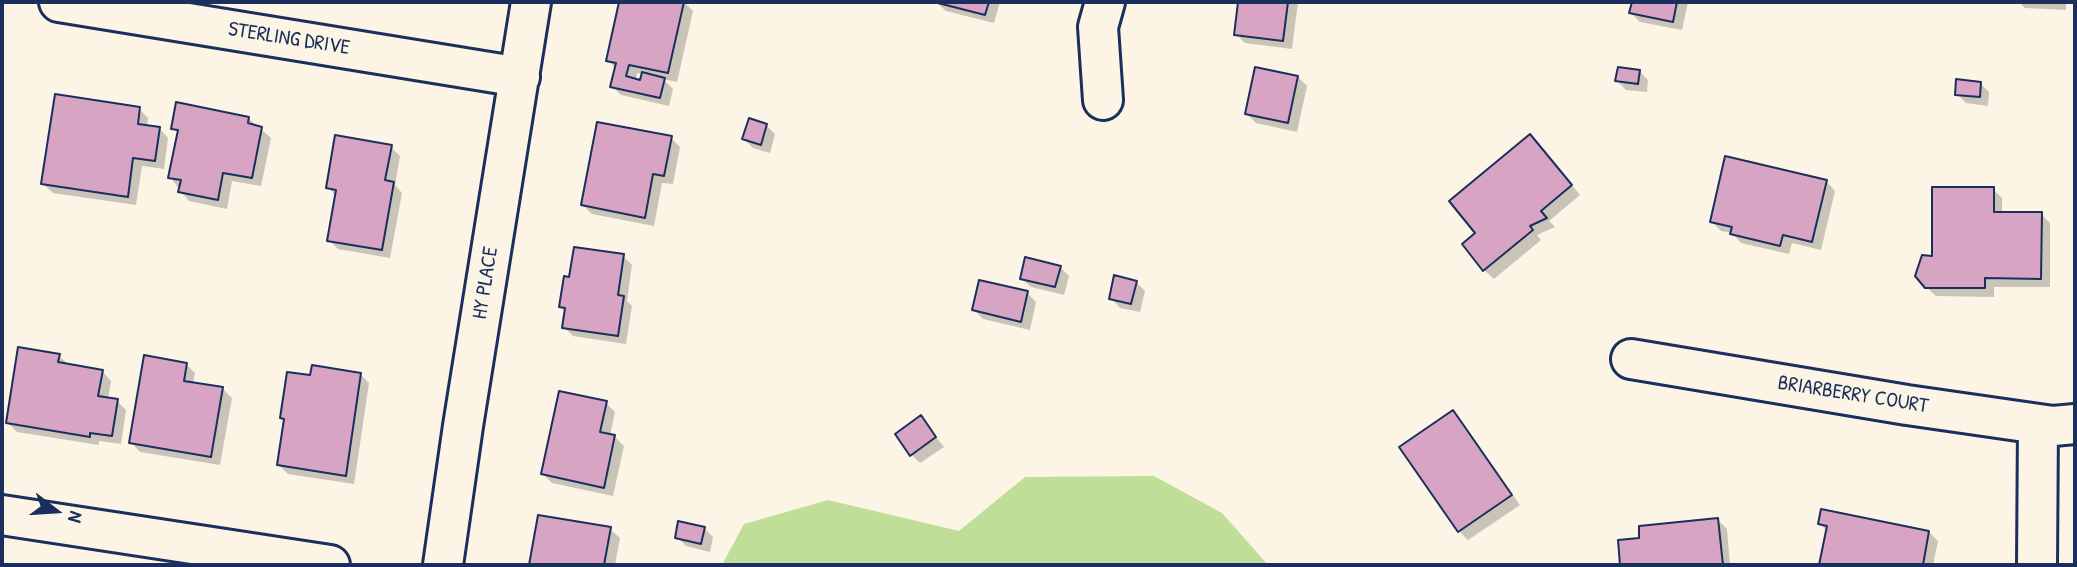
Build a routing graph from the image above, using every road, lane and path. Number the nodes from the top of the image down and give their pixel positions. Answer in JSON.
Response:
{"nodes":[{"id":1,"x":59,"y":2,"type":"edge"},
{"id":2,"x":531,"y":2,"type":"edge"},
{"id":3,"x":1105,"y":2,"type":"edge"},
{"id":4,"x":520,"y":77,"type":"junction"},
{"id":5,"x":1103,"y":100,"type":"dead end"},
{"id":6,"x":1631,"y":359,"type":"dead end"},
{"id":7,"x":2038,"y":424,"type":"junction"},
{"id":8,"x":2075,"y":424,"type":"edge"},
{"id":9,"x":2,"y":515,"type":"edge"},
{"id":10,"x":330,"y":565,"type":"edge"},
{"id":11,"x":443,"y":565,"type":"edge"},
{"id":12,"x":2037,"y":565,"type":"edge"}],
"edges":[{"from":1,"to":4,"type":"street","name":"STERLING DRIVE"},
{"from":2,"to":4,"type":"street","name":"HY PLACE"},
{"from":3,"to":5,"type":"street"},
{"from":4,"to":11,"type":"street","name":"HY PLACE"},
{"from":6,"to":7,"type":"street","name":"BRIARBERRY COURT"},
{"from":7,"to":8,"type":"street","name":"BRIARBERRY COURT"},
{"from":7,"to":12,"type":"street"},
{"from":9,"to":10,"type":"street"}]}
